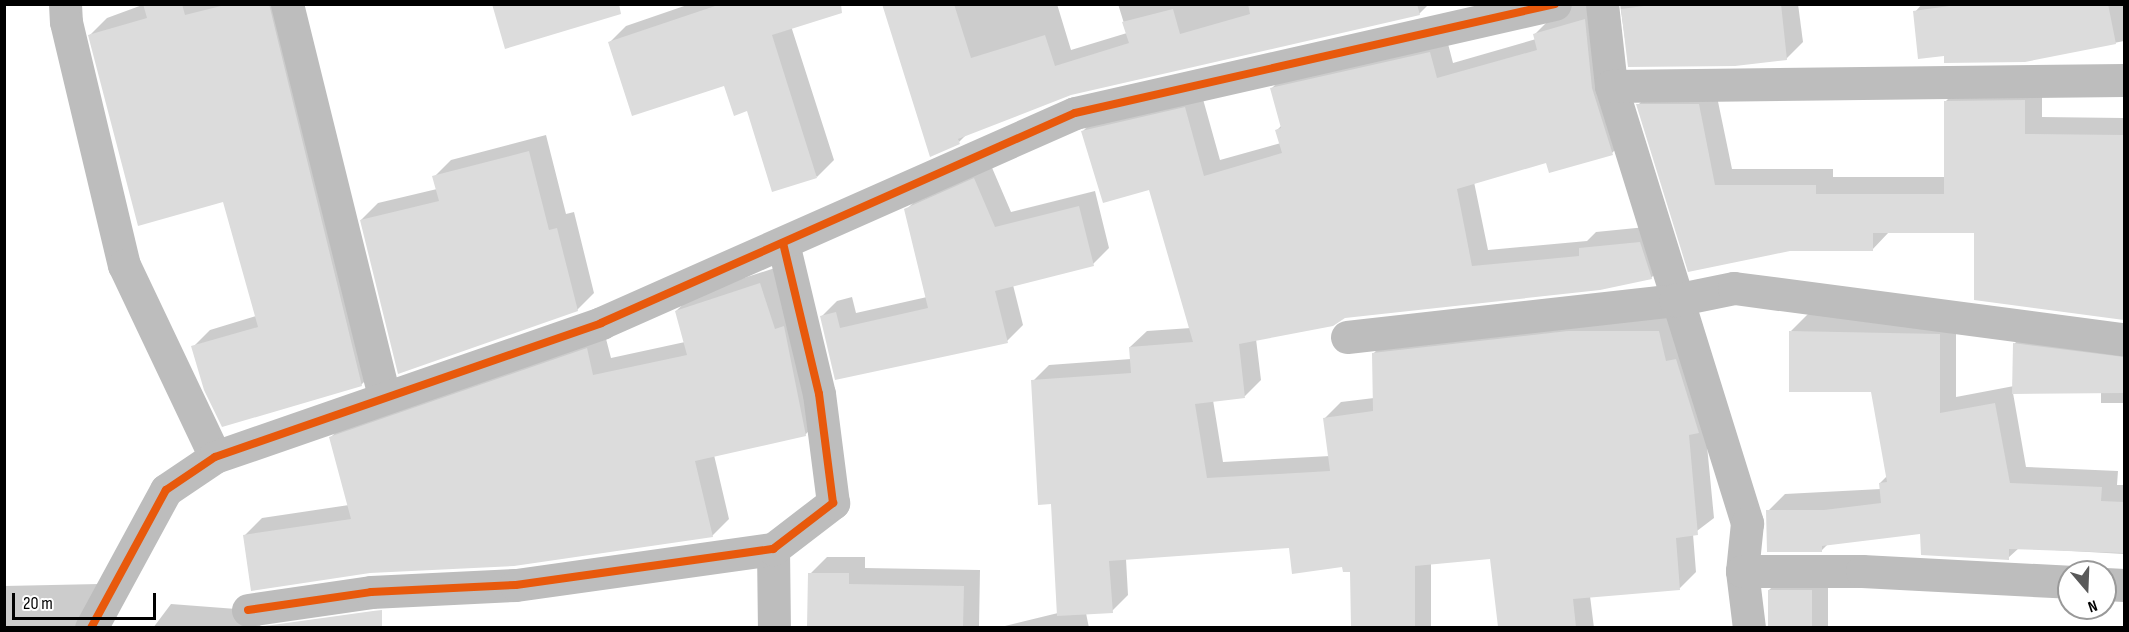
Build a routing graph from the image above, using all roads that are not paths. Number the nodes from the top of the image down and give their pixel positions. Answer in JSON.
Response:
{"nodes":[{"id":1,"x":65,"y":4,"type":"edge"},
{"id":2,"x":287,"y":4,"type":"edge"},
{"id":3,"x":1555,"y":4,"type":"edge"},
{"id":4,"x":1602,"y":4,"type":"edge"},
{"id":5,"x":2124,"y":80,"type":"edge"},
{"id":6,"x":1611,"y":86,"type":"junction"},
{"id":7,"x":783,"y":243,"type":"junction"},
{"id":8,"x":1675,"y":300,"type":"junction"},
{"id":9,"x":1347,"y":337,"type":"dead end"},
{"id":10,"x":2124,"y":339,"type":"edge"},
{"id":11,"x":384,"y":396,"type":"junction"},
{"id":12,"x":215,"y":457,"type":"junction"},
{"id":13,"x":773,"y":549,"type":"junction"},
{"id":14,"x":1743,"y":571,"type":"junction"},
{"id":15,"x":2057,"y":581,"type":"edge"},
{"id":16,"x":248,"y":610,"type":"dead end"},
{"id":17,"x":92,"y":627,"type":"edge"},
{"id":18,"x":774,"y":627,"type":"edge"},
{"id":19,"x":1749,"y":627,"type":"edge"}],
"edges":[{"from":1,"to":12,"type":"street"},
{"from":2,"to":11,"type":"street"},
{"from":3,"to":7,"type":"street"},
{"from":4,"to":6,"type":"street"},
{"from":5,"to":6,"type":"street"},
{"from":6,"to":8,"type":"street"},
{"from":7,"to":11,"type":"street"},
{"from":7,"to":13,"type":"street"},
{"from":8,"to":9,"type":"street"},
{"from":8,"to":10,"type":"street"},
{"from":8,"to":14,"type":"street"},
{"from":11,"to":12,"type":"street"},
{"from":12,"to":17,"type":"street"},
{"from":13,"to":16,"type":"street"},
{"from":13,"to":18,"type":"street"},
{"from":14,"to":15,"type":"street"},
{"from":14,"to":19,"type":"street"}]}
